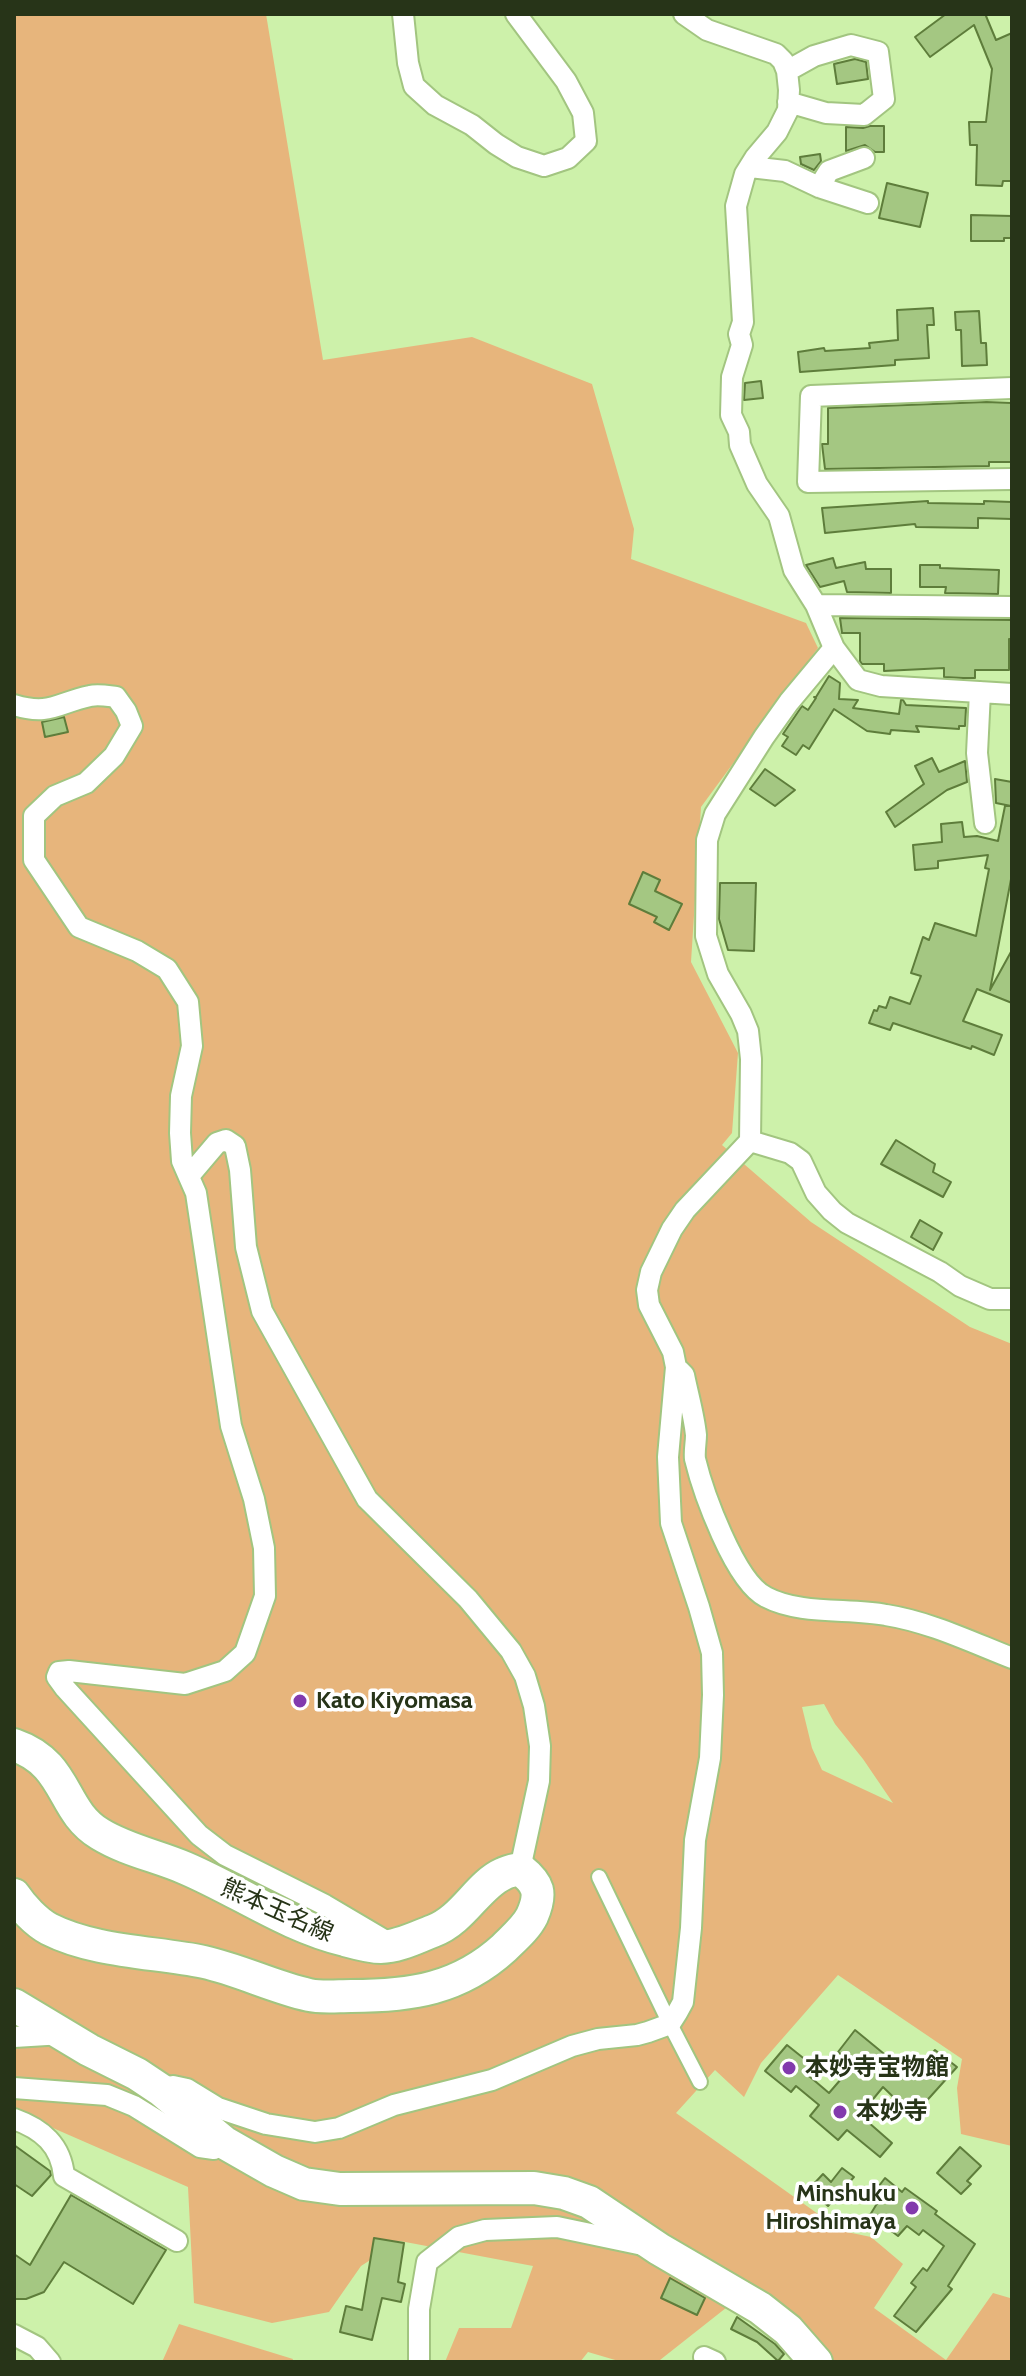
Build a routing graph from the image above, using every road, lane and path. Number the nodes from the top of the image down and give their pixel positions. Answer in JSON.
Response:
{"nodes":[{"id":1,"x":403,"y":14,"type":"edge"},
{"id":2,"x":516,"y":14,"type":"edge"},
{"id":3,"x":684,"y":14,"type":"edge"},
{"id":4,"x":787,"y":71,"type":"junction"},
{"id":5,"x":788,"y":102,"type":"junction"},
{"id":6,"x":864,"y":158,"type":"dead end"},
{"id":7,"x":750,"y":167,"type":"junction"},
{"id":8,"x":819,"y":187,"type":"junction"},
{"id":9,"x":868,"y":203,"type":"dead end"},
{"id":10,"x":1012,"y":388,"type":"edge"},
{"id":11,"x":1012,"y":479,"type":"edge"},
{"id":12,"x":816,"y":605,"type":"junction"},
{"id":13,"x":1012,"y":607,"type":"edge"},
{"id":14,"x":834,"y":648,"type":"junction"},
{"id":15,"x":980,"y":692,"type":"junction"},
{"id":16,"x":1012,"y":694,"type":"edge"},
{"id":17,"x":14,"y":705,"type":"edge"},
{"id":18,"x":985,"y":823,"type":"dead end"},
{"id":19,"x":750,"y":1141,"type":"junction"},
{"id":20,"x":189,"y":1176,"type":"junction"},
{"id":21,"x":1012,"y":1299,"type":"edge"},
{"id":22,"x":676,"y":1367,"type":"junction"},
{"id":23,"x":1012,"y":1658,"type":"edge"},
{"id":24,"x":14,"y":1745,"type":"edge"},
{"id":25,"x":520,"y":1869,"type":"junction"},
{"id":26,"x":599,"y":1877,"type":"dead end"},
{"id":27,"x":14,"y":1895,"type":"edge"},
{"id":28,"x":393,"y":1945,"type":"junction"},
{"id":29,"x":14,"y":2005,"type":"edge"},
{"id":30,"x":670,"y":2024,"type":"junction"},
{"id":31,"x":63,"y":2034,"type":"junction"},
{"id":32,"x":14,"y":2037,"type":"edge"},
{"id":33,"x":700,"y":2082,"type":"dead end"},
{"id":34,"x":14,"y":2088,"type":"edge"},
{"id":35,"x":161,"y":2090,"type":"junction"},
{"id":36,"x":14,"y":2119,"type":"edge"},
{"id":37,"x":225,"y":2143,"type":"junction"},
{"id":38,"x":177,"y":2241,"type":"dead end"},
{"id":39,"x":659,"y":2249,"type":"junction"},
{"id":40,"x":14,"y":2335,"type":"edge"},
{"id":41,"x":50,"y":2362,"type":"edge"},
{"id":42,"x":419,"y":2362,"type":"edge"},
{"id":43,"x":816,"y":2362,"type":"edge"}],
"edges":[{"from":1,"to":2,"type":"street"},
{"from":3,"to":4,"type":"street"},
{"from":4,"to":5,"type":"street"},
{"from":4,"to":5,"type":"street"},
{"from":5,"to":7,"type":"street"},
{"from":6,"to":8,"type":"street"},
{"from":7,"to":8,"type":"street"},
{"from":7,"to":12,"type":"street"},
{"from":8,"to":9,"type":"street"},
{"from":10,"to":11,"type":"street"},
{"from":12,"to":13,"type":"street"},
{"from":12,"to":14,"type":"street"},
{"from":14,"to":15,"type":"street"},
{"from":14,"to":19,"type":"street"},
{"from":15,"to":16,"type":"street"},
{"from":15,"to":18,"type":"street"},
{"from":17,"to":20,"type":"street"},
{"from":19,"to":21,"type":"street"},
{"from":19,"to":22,"type":"street"},
{"from":20,"to":25,"type":"street"},
{"from":20,"to":28,"type":"street"},
{"from":22,"to":23,"type":"street"},
{"from":22,"to":30,"type":"street"},
{"from":24,"to":28,"type":"main road","name":"熊本玉名線"},
{"from":25,"to":27,"type":"main road"},
{"from":25,"to":28,"type":"main road","name":"熊本玉名線"},
{"from":26,"to":30,"type":"street"},
{"from":29,"to":31,"type":"main road"},
{"from":30,"to":33,"type":"street"},
{"from":30,"to":35,"type":"street"},
{"from":31,"to":32,"type":"street"},
{"from":31,"to":35,"type":"main road"},
{"from":34,"to":37,"type":"street"},
{"from":35,"to":37,"type":"main road"},
{"from":36,"to":38,"type":"street"},
{"from":37,"to":39,"type":"main road"},
{"from":39,"to":42,"type":"street"},
{"from":39,"to":43,"type":"main road"},
{"from":40,"to":41,"type":"street"}]}
